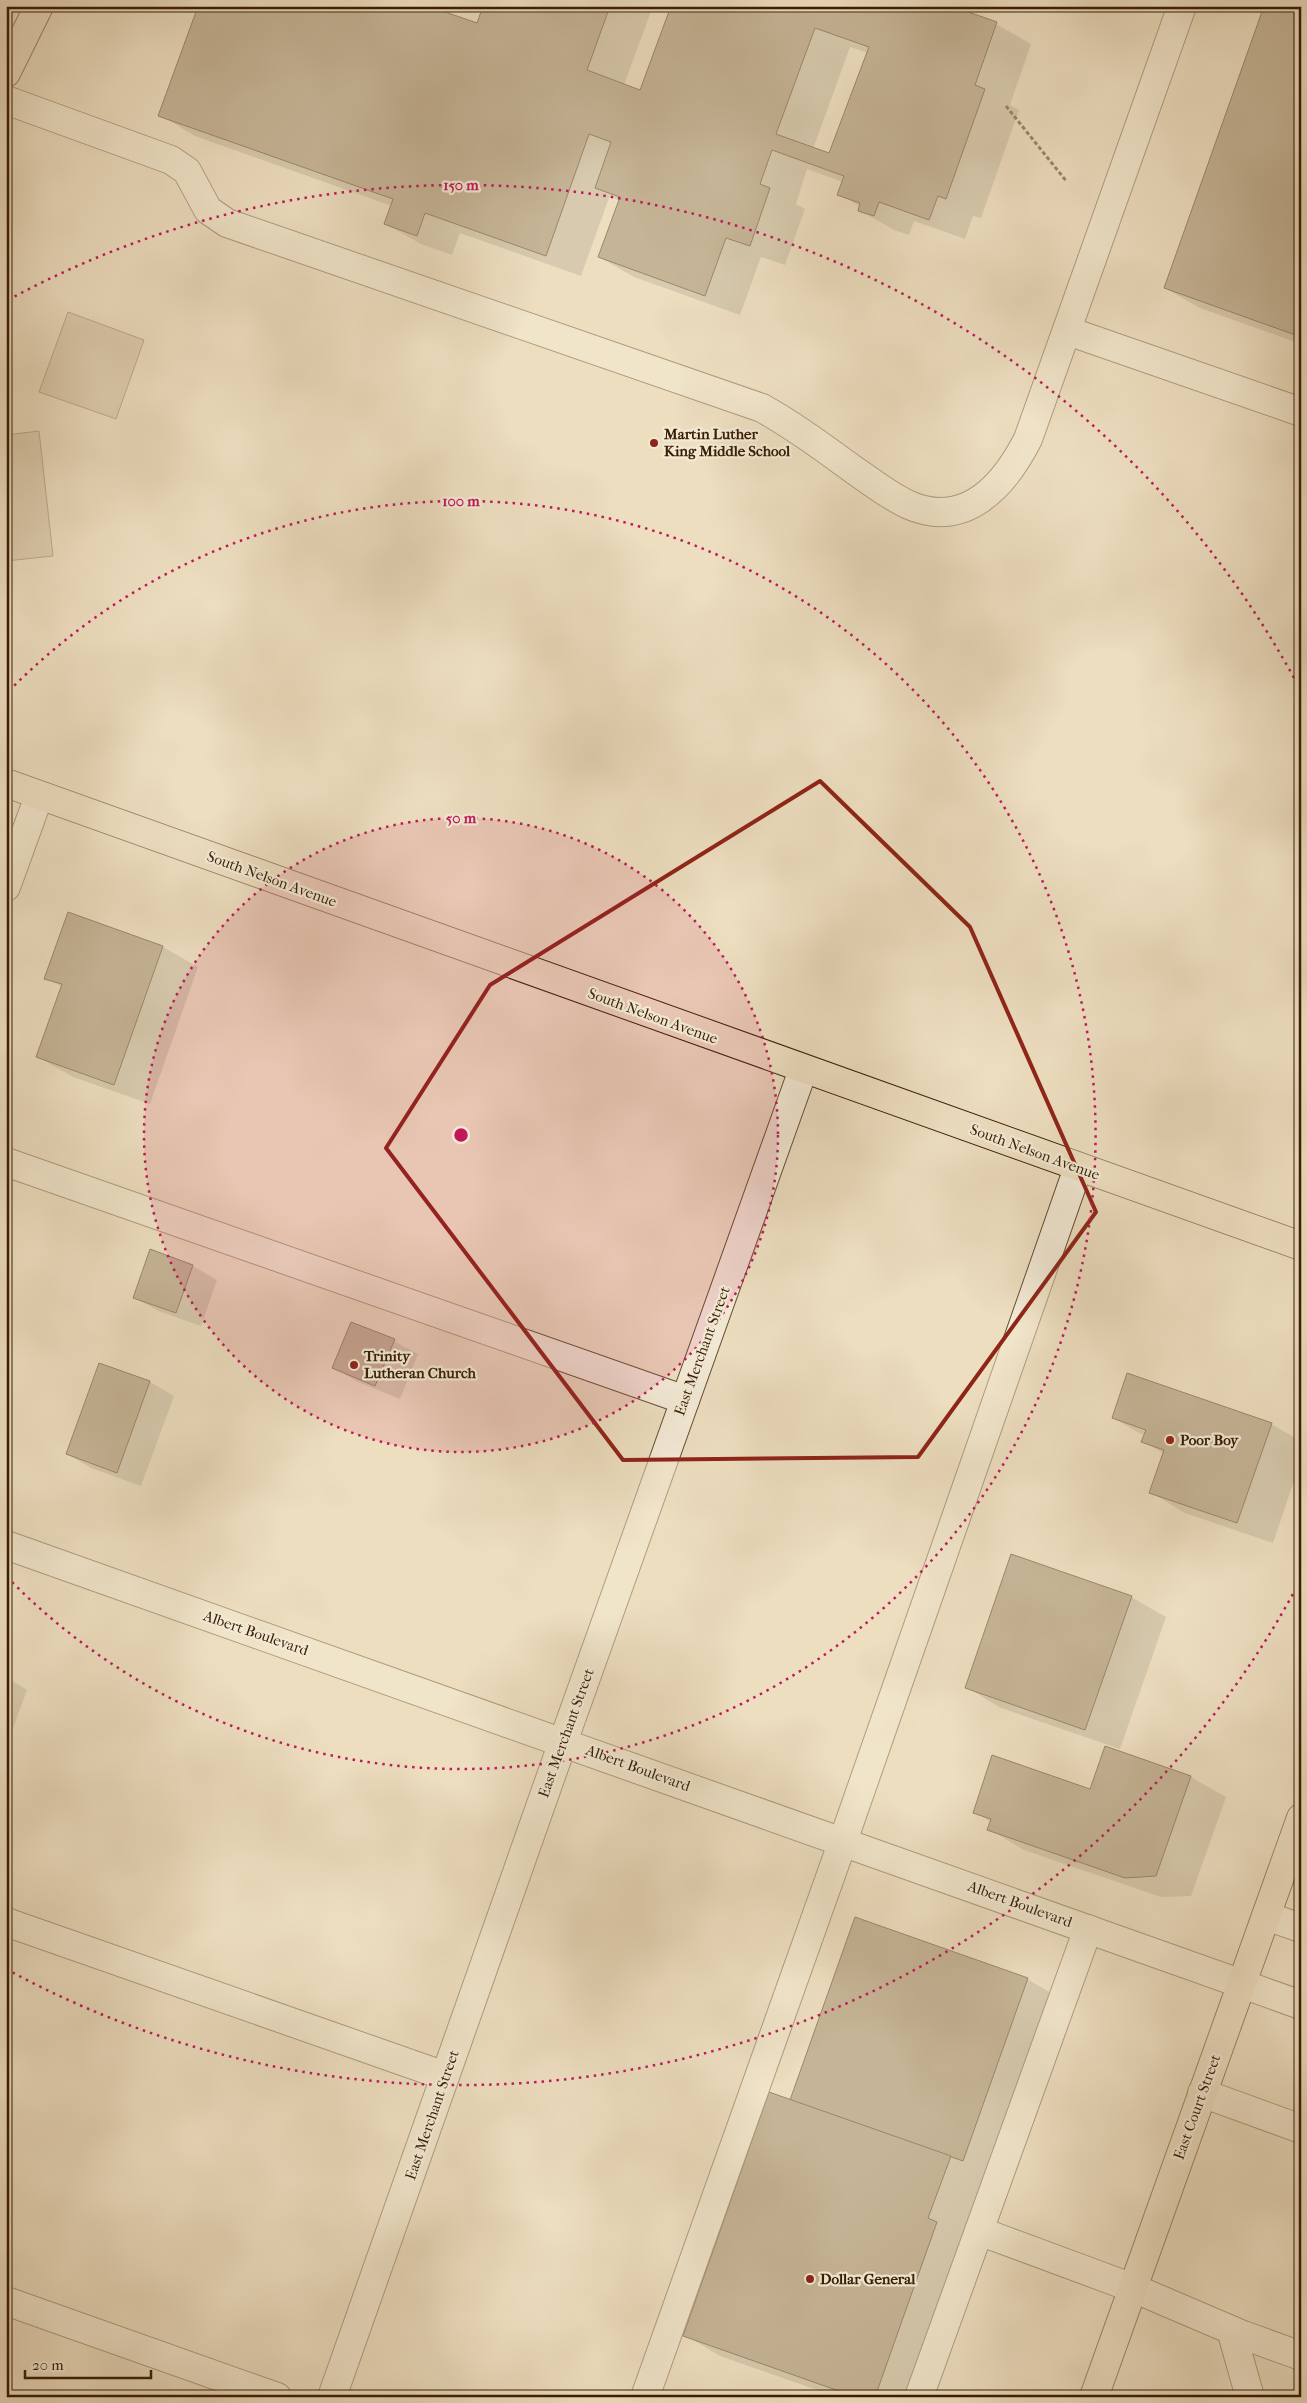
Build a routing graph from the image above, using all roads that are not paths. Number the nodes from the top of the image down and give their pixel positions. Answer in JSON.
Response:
{"nodes":[{"id":1,"x":39,"y":6,"type":"edge"},
{"id":2,"x":1182,"y":6,"type":"edge"},
{"id":3,"x":6,"y":73,"type":"edge"},
{"id":4,"x":6,"y":100,"type":"edge"},
{"id":5,"x":1068,"y":331,"type":"junction"},
{"id":6,"x":1301,"y":412,"type":"edge"},
{"id":7,"x":6,"y":784,"type":"edge"},
{"id":8,"x":39,"y":796,"type":"junction"},
{"id":9,"x":6,"y":886,"type":"edge"},
{"id":10,"x":803,"y":1070,"type":"junction"},
{"id":11,"x":6,"y":1162,"type":"edge"},
{"id":12,"x":1078,"y":1168,"type":"junction"},
{"id":13,"x":1301,"y":1246,"type":"edge"},
{"id":14,"x":685,"y":1400,"type":"junction"},
{"id":15,"x":6,"y":1545,"type":"edge"},
{"id":16,"x":563,"y":1742,"type":"junction"},
{"id":17,"x":1301,"y":1818,"type":"edge"},
{"id":18,"x":843,"y":1841,"type":"junction"},
{"id":19,"x":1266,"y":1916,"type":"junction"},
{"id":20,"x":6,"y":1922,"type":"edge"},
{"id":21,"x":1301,"y":1928,"type":"edge"},
{"id":22,"x":1088,"y":1929,"type":"junction"},
{"id":23,"x":1241,"y":1984,"type":"junction"},
{"id":24,"x":1301,"y":2005,"type":"edge"},
{"id":25,"x":445,"y":2076,"type":"junction"},
{"id":26,"x":1202,"y":2093,"type":"junction"},
{"id":27,"x":1301,"y":2128,"type":"edge"},
{"id":28,"x":979,"y":2231,"type":"junction"},
{"id":29,"x":1133,"y":2288,"type":"junction"},
{"id":30,"x":6,"y":2301,"type":"edge"},
{"id":31,"x":1231,"y":2330,"type":"junction"},
{"id":32,"x":1301,"y":2356,"type":"edge"},
{"id":33,"x":223,"y":2388,"type":"edge"},
{"id":34,"x":277,"y":2397,"type":"edge"},
{"id":35,"x":332,"y":2397,"type":"edge"},
{"id":36,"x":645,"y":2397,"type":"edge"},
{"id":37,"x":919,"y":2397,"type":"edge"},
{"id":38,"x":1094,"y":2397,"type":"edge"},
{"id":39,"x":1250,"y":2397,"type":"edge"}],
"edges":[{"from":1,"to":3,"type":"main road"},
{"from":2,"to":5,"type":"street"},
{"from":4,"to":5,"type":"street"},
{"from":5,"to":6,"type":"street"},
{"from":7,"to":8,"type":"main road","name":"South Nelson Avenue"},
{"from":8,"to":9,"type":"street"},
{"from":8,"to":10,"type":"main road","name":"South Nelson Avenue"},
{"from":10,"to":12,"type":"main road","name":"South Nelson Avenue"},
{"from":10,"to":14,"type":"street","name":"East Merchant Street"},
{"from":11,"to":14,"type":"street"},
{"from":12,"to":13,"type":"main road","name":"South Nelson Avenue"},
{"from":12,"to":18,"type":"street"},
{"from":14,"to":16,"type":"street","name":"East Merchant Street"},
{"from":15,"to":16,"type":"street","name":"Albert Boulevard"},
{"from":16,"to":18,"type":"street","name":"Albert Boulevard"},
{"from":16,"to":25,"type":"street","name":"East Merchant Street"},
{"from":17,"to":19,"type":"main road","name":"East Court Street"},
{"from":18,"to":22,"type":"street","name":"Albert Boulevard"},
{"from":18,"to":36,"type":"street"},
{"from":19,"to":21,"type":"street"},
{"from":19,"to":23,"type":"main road","name":"East Court Street"},
{"from":20,"to":25,"type":"street"},
{"from":22,"to":23,"type":"street","name":"Albert Boulevard"},
{"from":22,"to":28,"type":"street"},
{"from":23,"to":24,"type":"street","name":"Albert Boulevard"},
{"from":23,"to":26,"type":"main road","name":"East Court Street"},
{"from":25,"to":35,"type":"street","name":"East Merchant Street"},
{"from":26,"to":27,"type":"street"},
{"from":26,"to":29,"type":"main road","name":"East Court Street"},
{"from":28,"to":29,"type":"street"},
{"from":28,"to":37,"type":"street"},
{"from":29,"to":31,"type":"street"},
{"from":29,"to":38,"type":"main road","name":"East Court Street"},
{"from":30,"to":33,"type":"street"},
{"from":31,"to":32,"type":"street"},
{"from":31,"to":39,"type":"street"},
{"from":33,"to":34,"type":"street"}]}
